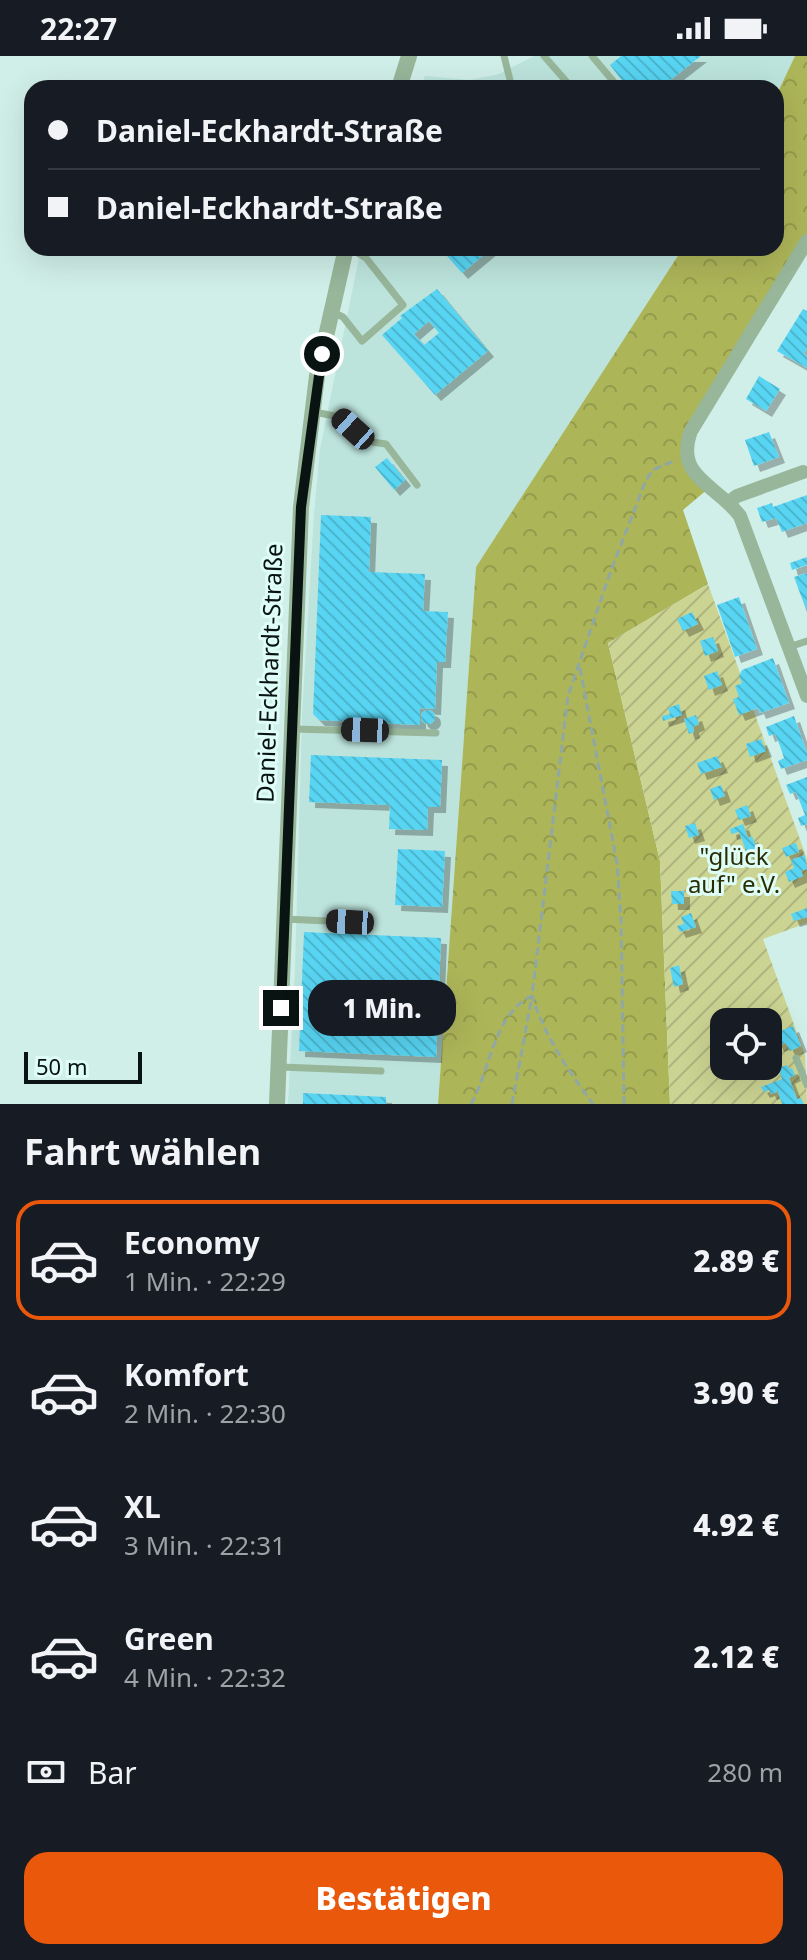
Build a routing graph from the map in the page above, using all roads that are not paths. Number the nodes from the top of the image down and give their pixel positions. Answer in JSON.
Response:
{"nodes":[{"id":1,"x":409,"y":56,"type":"edge"},
{"id":2,"x":504,"y":56,"type":"edge"},
{"id":3,"x":544,"y":56,"type":"edge"},
{"id":4,"x":592,"y":56,"type":"edge"},
{"id":5,"x":402,"y":80,"type":"edge"},
{"id":6,"x":510,"y":80,"type":"edge"},
{"id":7,"x":565,"y":80,"type":"edge"},
{"id":8,"x":612,"y":80,"type":"edge"},
{"id":9,"x":807,"y":241,"type":"edge"},
{"id":10,"x":346,"y":256,"type":"edge"},
{"id":11,"x":362,"y":256,"type":"edge"},
{"id":12,"x":330,"y":311,"type":"junction"},
{"id":13,"x":312,"y":411,"type":"junction"},
{"id":14,"x":806,"y":470,"type":"edge"},
{"id":15,"x":417,"y":485,"type":"dead end"},
{"id":16,"x":729,"y":502,"type":"junction"},
{"id":17,"x":807,"y":641,"type":"edge"},
{"id":18,"x":789,"y":647,"type":"junction"},
{"id":19,"x":807,"y":696,"type":"edge"},
{"id":20,"x":292,"y":728,"type":"junction"},
{"id":21,"x":436,"y":733,"type":"dead end"},
{"id":22,"x":285,"y":919,"type":"junction"},
{"id":23,"x":350,"y":922,"type":"dead end"},
{"id":24,"x":796,"y":1058,"type":"dead end"},
{"id":25,"x":278,"y":1067,"type":"junction"},
{"id":26,"x":381,"y":1071,"type":"dead end"},
{"id":27,"x":807,"y":1085,"type":"edge"},
{"id":28,"x":277,"y":1104,"type":"edge"}],
"edges":[{"from":1,"to":5,"type":"street"},
{"from":2,"to":6,"type":"lane"},
{"from":3,"to":7,"type":"lane"},
{"from":4,"to":8,"type":"lane"},
{"from":9,"to":16,"type":"street"},
{"from":10,"to":12,"type":"street","name":"Daniel-Eckhardt-Straße"},
{"from":11,"to":12,"type":"lane"},
{"from":12,"to":13,"type":"street","name":"Daniel-Eckhardt-Straße"},
{"from":13,"to":15,"type":"lane"},
{"from":13,"to":20,"type":"street","name":"Daniel-Eckhardt-Straße"},
{"from":14,"to":16,"type":"street"},
{"from":16,"to":18,"type":"street"},
{"from":17,"to":18,"type":"lane"},
{"from":18,"to":19,"type":"street"},
{"from":20,"to":21,"type":"lane"},
{"from":20,"to":22,"type":"street","name":"Daniel-Eckhardt-Straße"},
{"from":22,"to":23,"type":"lane"},
{"from":22,"to":25,"type":"street","name":"Daniel-Eckhardt-Straße"},
{"from":24,"to":27,"type":"lane"},
{"from":25,"to":26,"type":"lane"},
{"from":25,"to":28,"type":"street","name":"Daniel-Eckhardt-Straße"}]}
